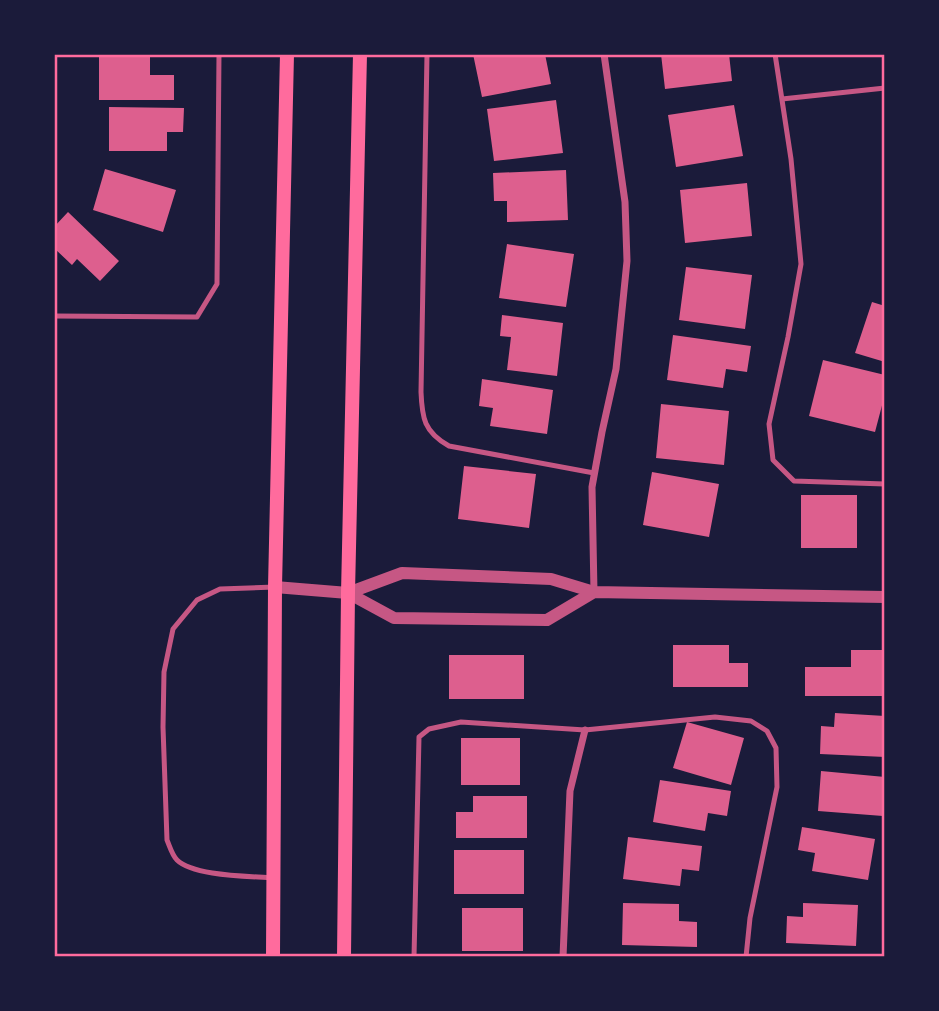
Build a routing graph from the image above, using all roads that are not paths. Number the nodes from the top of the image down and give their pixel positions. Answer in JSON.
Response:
{"nodes":[{"id":1,"x":219,"y":54,"type":"edge"},
{"id":2,"x":286,"y":54,"type":"edge"},
{"id":3,"x":360,"y":54,"type":"edge"},
{"id":4,"x":427,"y":54,"type":"edge"},
{"id":5,"x":604,"y":54,"type":"edge"},
{"id":6,"x":775,"y":54,"type":"edge"},
{"id":7,"x":885,"y":88,"type":"edge"},
{"id":8,"x":782,"y":99,"type":"junction"},
{"id":9,"x":54,"y":316,"type":"edge"},
{"id":10,"x":594,"y":473,"type":"junction"},
{"id":11,"x":885,"y":484,"type":"edge"},
{"id":12,"x":275,"y":587,"type":"junction"},
{"id":13,"x":594,"y":592,"type":"junction"},
{"id":14,"x":348,"y":593,"type":"junction"},
{"id":15,"x":885,"y":597,"type":"edge"},
{"id":16,"x":585,"y":730,"type":"junction"},
{"id":17,"x":274,"y":878,"type":"junction"},
{"id":18,"x":273,"y":957,"type":"edge"},
{"id":19,"x":344,"y":957,"type":"edge"},
{"id":20,"x":414,"y":957,"type":"edge"},
{"id":21,"x":563,"y":957,"type":"edge"},
{"id":22,"x":746,"y":957,"type":"edge"}],
"edges":[{"from":1,"to":9,"type":"lane"},
{"from":2,"to":12,"type":"main road"},
{"from":3,"to":14,"type":"main road"},
{"from":4,"to":10,"type":"lane"},
{"from":5,"to":10,"type":"street"},
{"from":6,"to":8,"type":"lane"},
{"from":7,"to":8,"type":"lane"},
{"from":8,"to":11,"type":"lane"},
{"from":10,"to":13,"type":"street"},
{"from":12,"to":14,"type":"street"},
{"from":12,"to":17,"type":"main road"},
{"from":12,"to":17,"type":"lane"},
{"from":13,"to":14,"type":"street"},
{"from":13,"to":14,"type":"street"},
{"from":13,"to":15,"type":"street"},
{"from":14,"to":19,"type":"main road"},
{"from":16,"to":20,"type":"lane"},
{"from":16,"to":21,"type":"street"},
{"from":16,"to":22,"type":"lane"},
{"from":17,"to":18,"type":"main road"}]}
